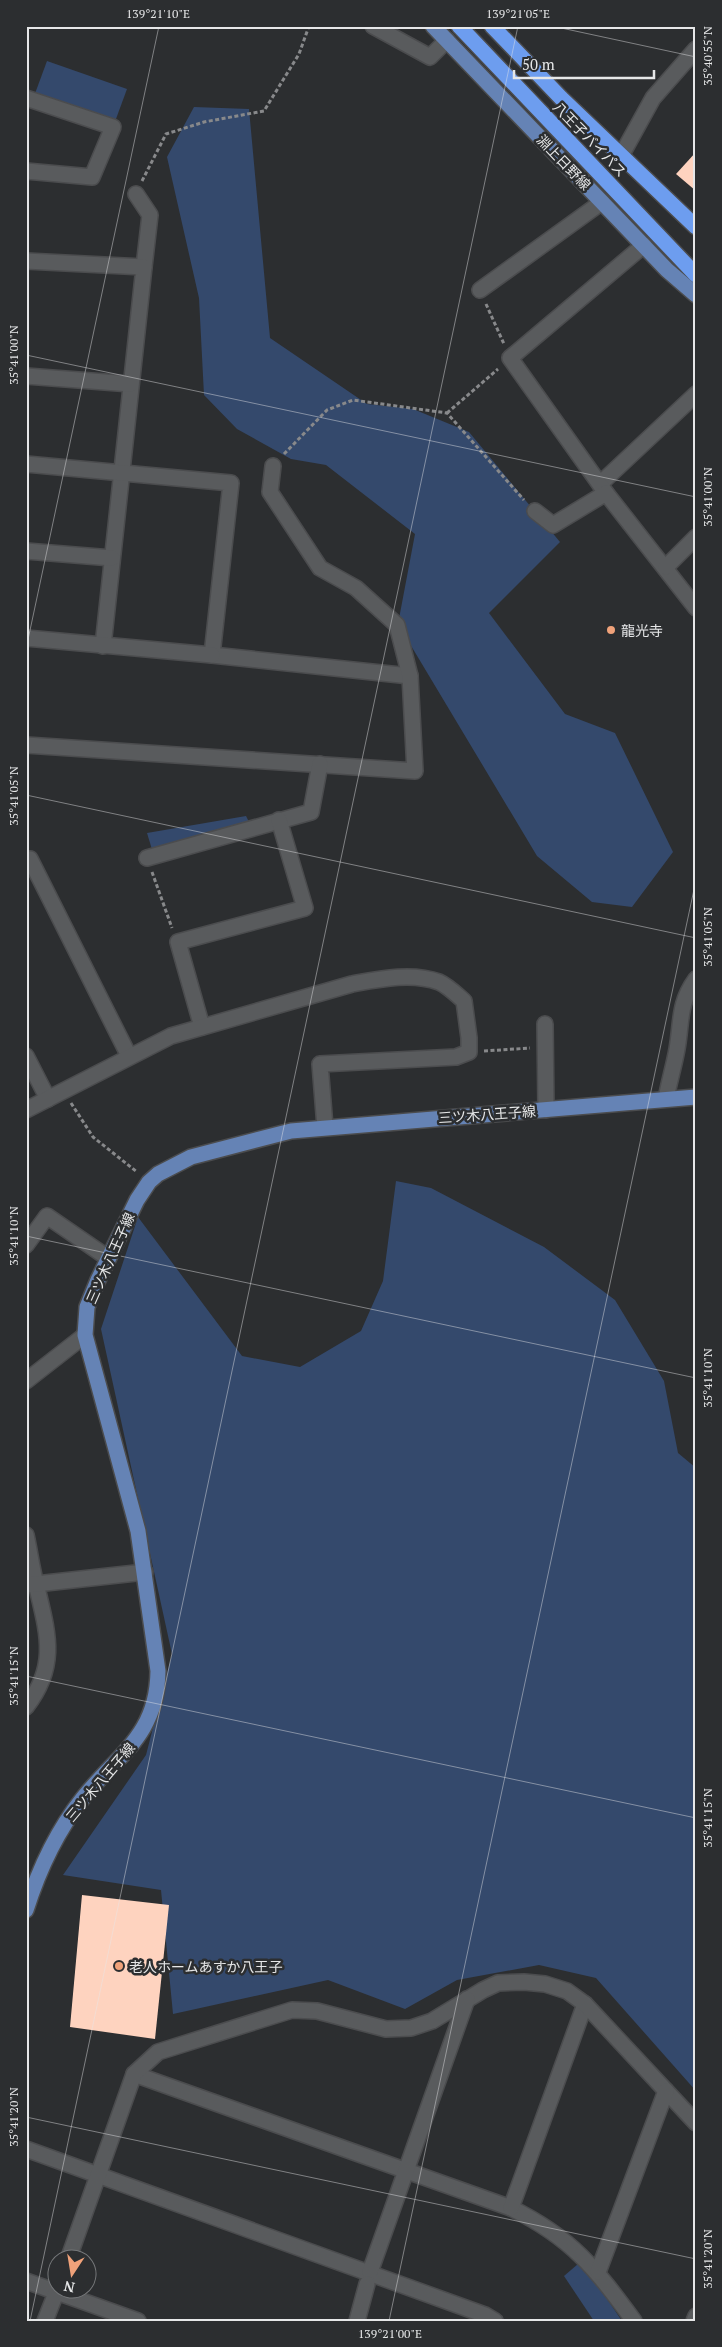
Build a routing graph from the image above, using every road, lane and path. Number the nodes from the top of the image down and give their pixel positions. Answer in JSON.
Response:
{"nodes":[{"id":1,"x":310,"y":26,"type":"edge"},
{"id":2,"x":373,"y":26,"type":"edge"},
{"id":3,"x":433,"y":26,"type":"edge"},
{"id":4,"x":459,"y":26,"type":"edge"},
{"id":5,"x":492,"y":26,"type":"edge"},
{"id":6,"x":447,"y":40,"type":"junction"},
{"id":7,"x":696,"y":49,"type":"edge"},
{"id":8,"x":26,"y":98,"type":"edge"},
{"id":9,"x":621,"y":156,"type":"junction"},
{"id":10,"x":26,"y":172,"type":"edge"},
{"id":11,"x":136,"y":194,"type":"joint"},
{"id":12,"x":602,"y":202,"type":"junction"},
{"id":13,"x":696,"y":227,"type":"edge"},
{"id":14,"x":644,"y":245,"type":"junction"},
{"id":15,"x":26,"y":261,"type":"edge"},
{"id":16,"x":144,"y":267,"type":"junction"},
{"id":17,"x":696,"y":275,"type":"edge"},
{"id":18,"x":480,"y":290,"type":"joint"},
{"id":19,"x":696,"y":295,"type":"edge"},
{"id":20,"x":510,"y":358,"type":"junction"},
{"id":21,"x":26,"y":376,"type":"edge"},
{"id":22,"x":131,"y":384,"type":"junction"},
{"id":23,"x":696,"y":394,"type":"edge"},
{"id":24,"x":447,"y":412,"type":"junction"},
{"id":25,"x":26,"y":464,"type":"edge"},
{"id":26,"x":273,"y":466,"type":"joint"},
{"id":27,"x":122,"y":472,"type":"junction"},
{"id":28,"x":603,"y":488,"type":"junction"},
{"id":29,"x":535,"y":511,"type":"joint"},
{"id":30,"x":696,"y":537,"type":"edge"},
{"id":31,"x":26,"y":551,"type":"edge"},
{"id":32,"x":112,"y":558,"type":"junction"},
{"id":33,"x":666,"y":567,"type":"junction"},
{"id":34,"x":696,"y":608,"type":"edge"},
{"id":35,"x":26,"y":638,"type":"edge"},
{"id":36,"x":103,"y":646,"type":"junction"},
{"id":37,"x":212,"y":655,"type":"junction"},
{"id":38,"x":410,"y":676,"type":"junction"},
{"id":39,"x":26,"y":745,"type":"edge"},
{"id":40,"x":320,"y":764,"type":"junction"},
{"id":41,"x":279,"y":820,"type":"junction"},
{"id":42,"x":147,"y":858,"type":"joint"},
{"id":43,"x":26,"y":859,"type":"edge"},
{"id":44,"x":178,"y":942,"type":"junction"},
{"id":45,"x":696,"y":978,"type":"edge"},
{"id":46,"x":545,"y":1024,"type":"dead end"},
{"id":47,"x":202,"y":1027,"type":"junction"},
{"id":48,"x":545,"y":1047,"type":"junction"},
{"id":49,"x":469,"y":1052,"type":"junction"},
{"id":50,"x":26,"y":1056,"type":"edge"},
{"id":51,"x":130,"y":1056,"type":"junction"},
{"id":52,"x":64,"y":1093,"type":"junction"},
{"id":53,"x":696,"y":1097,"type":"edge"},
{"id":54,"x":666,"y":1099,"type":"junction"},
{"id":55,"x":48,"y":1100,"type":"junction"},
{"id":56,"x":26,"y":1110,"type":"edge"},
{"id":57,"x":546,"y":1110,"type":"junction"},
{"id":58,"x":325,"y":1127,"type":"junction"},
{"id":59,"x":149,"y":1182,"type":"junction"},
{"id":60,"x":26,"y":1245,"type":"edge"},
{"id":61,"x":108,"y":1258,"type":"junction"},
{"id":62,"x":85,"y":1335,"type":"junction"},
{"id":63,"x":26,"y":1381,"type":"edge"},
{"id":64,"x":26,"y":1535,"type":"edge"},
{"id":65,"x":145,"y":1572,"type":"junction"},
{"id":66,"x":31,"y":1585,"type":"edge"},
{"id":67,"x":26,"y":1707,"type":"edge"},
{"id":68,"x":26,"y":1910,"type":"edge"},
{"id":69,"x":467,"y":1999,"type":"junction"},
{"id":70,"x":585,"y":2004,"type":"junction"},
{"id":71,"x":134,"y":2074,"type":"junction"},
{"id":72,"x":666,"y":2091,"type":"junction"},
{"id":73,"x":696,"y":2123,"type":"edge"},
{"id":74,"x":26,"y":2149,"type":"edge"},
{"id":75,"x":406,"y":2172,"type":"junction"},
{"id":76,"x":98,"y":2176,"type":"junction"},
{"id":77,"x":512,"y":2208,"type":"junction"},
{"id":78,"x":72,"y":2250,"type":"edge"},
{"id":79,"x":598,"y":2272,"type":"junction"},
{"id":80,"x":368,"y":2278,"type":"junction"},
{"id":81,"x":26,"y":2282,"type":"edge"},
{"id":82,"x":48,"y":2288,"type":"edge"},
{"id":83,"x":53,"y":2300,"type":"edge"},
{"id":84,"x":83,"y":2300,"type":"edge"},
{"id":85,"x":696,"y":2316,"type":"edge"},
{"id":86,"x":46,"y":2321,"type":"edge"},
{"id":87,"x":138,"y":2321,"type":"edge"},
{"id":88,"x":357,"y":2321,"type":"edge"},
{"id":89,"x":495,"y":2321,"type":"edge"},
{"id":90,"x":634,"y":2321,"type":"edge"},
{"id":91,"x":694,"y":2321,"type":"edge"}],
"edges":[{"from":1,"to":11,"type":"path"},
{"from":2,"to":6,"type":"street"},
{"from":3,"to":6,"type":"main road","name":"淵上日野線"},
{"from":4,"to":17,"type":"highway","name":"八王子バイパス"},
{"from":5,"to":9,"type":"highway","name":"八王子バイパス"},
{"from":6,"to":12,"type":"main road","name":"淵上日野線"},
{"from":7,"to":9,"type":"street"},
{"from":8,"to":10,"type":"street"},
{"from":9,"to":13,"type":"highway","name":"八王子バイパス"},
{"from":11,"to":16,"type":"street"},
{"from":12,"to":14,"type":"main road","name":"淵上日野線"},
{"from":12,"to":18,"type":"street"},
{"from":14,"to":19,"type":"main road","name":"淵上日野線"},
{"from":14,"to":20,"type":"street"},
{"from":15,"to":16,"type":"street"},
{"from":16,"to":22,"type":"street"},
{"from":18,"to":20,"type":"path"},
{"from":20,"to":24,"type":"path"},
{"from":20,"to":28,"type":"street"},
{"from":21,"to":22,"type":"street"},
{"from":22,"to":27,"type":"street"},
{"from":23,"to":28,"type":"street"},
{"from":24,"to":26,"type":"path"},
{"from":24,"to":29,"type":"path"},
{"from":25,"to":27,"type":"street"},
{"from":26,"to":38,"type":"street"},
{"from":27,"to":32,"type":"street"},
{"from":27,"to":37,"type":"street"},
{"from":28,"to":29,"type":"street"},
{"from":28,"to":33,"type":"street"},
{"from":30,"to":33,"type":"street"},
{"from":31,"to":32,"type":"street"},
{"from":32,"to":36,"type":"street"},
{"from":33,"to":34,"type":"street"},
{"from":35,"to":36,"type":"street"},
{"from":36,"to":37,"type":"street"},
{"from":37,"to":38,"type":"street"},
{"from":38,"to":40,"type":"street"},
{"from":39,"to":40,"type":"street"},
{"from":40,"to":41,"type":"street"},
{"from":41,"to":42,"type":"street"},
{"from":41,"to":44,"type":"street"},
{"from":42,"to":44,"type":"path"},
{"from":43,"to":51,"type":"street"},
{"from":44,"to":47,"type":"street"},
{"from":45,"to":54,"type":"street"},
{"from":46,"to":48,"type":"street"},
{"from":47,"to":49,"type":"street"},
{"from":47,"to":51,"type":"street"},
{"from":48,"to":49,"type":"path"},
{"from":48,"to":57,"type":"street"},
{"from":49,"to":58,"type":"street"},
{"from":50,"to":55,"type":"street"},
{"from":51,"to":52,"type":"street"},
{"from":52,"to":55,"type":"street"},
{"from":52,"to":59,"type":"path"},
{"from":53,"to":54,"type":"main road","name":"三ツ木八王子線"},
{"from":54,"to":57,"type":"main road","name":"三ツ木八王子線"},
{"from":55,"to":56,"type":"street"},
{"from":57,"to":58,"type":"main road","name":"三ツ木八王子線"},
{"from":58,"to":59,"type":"main road","name":"三ツ木八王子線"},
{"from":59,"to":61,"type":"main road","name":"三ツ木八王子線"},
{"from":60,"to":61,"type":"street"},
{"from":61,"to":62,"type":"main road","name":"三ツ木八王子線"},
{"from":62,"to":63,"type":"street"},
{"from":62,"to":65,"type":"main road","name":"三ツ木八王子線"},
{"from":64,"to":66,"type":"street"},
{"from":65,"to":66,"type":"street"},
{"from":65,"to":68,"type":"main road","name":"三ツ木八王子線"},
{"from":66,"to":67,"type":"street"},
{"from":69,"to":70,"type":"street"},
{"from":69,"to":71,"type":"street"},
{"from":69,"to":75,"type":"street"},
{"from":70,"to":72,"type":"street"},
{"from":70,"to":77,"type":"street"},
{"from":71,"to":75,"type":"street"},
{"from":71,"to":76,"type":"street"},
{"from":72,"to":73,"type":"street"},
{"from":72,"to":79,"type":"street"},
{"from":74,"to":76,"type":"street"},
{"from":75,"to":77,"type":"street"},
{"from":75,"to":80,"type":"street"},
{"from":76,"to":78,"type":"street"},
{"from":76,"to":80,"type":"street"},
{"from":77,"to":79,"type":"street"},
{"from":79,"to":90,"type":"street"},
{"from":80,"to":88,"type":"street"},
{"from":80,"to":89,"type":"street"},
{"from":81,"to":82,"type":"street"},
{"from":83,"to":86,"type":"street"},
{"from":84,"to":87,"type":"street"},
{"from":85,"to":91,"type":"street"}]}
